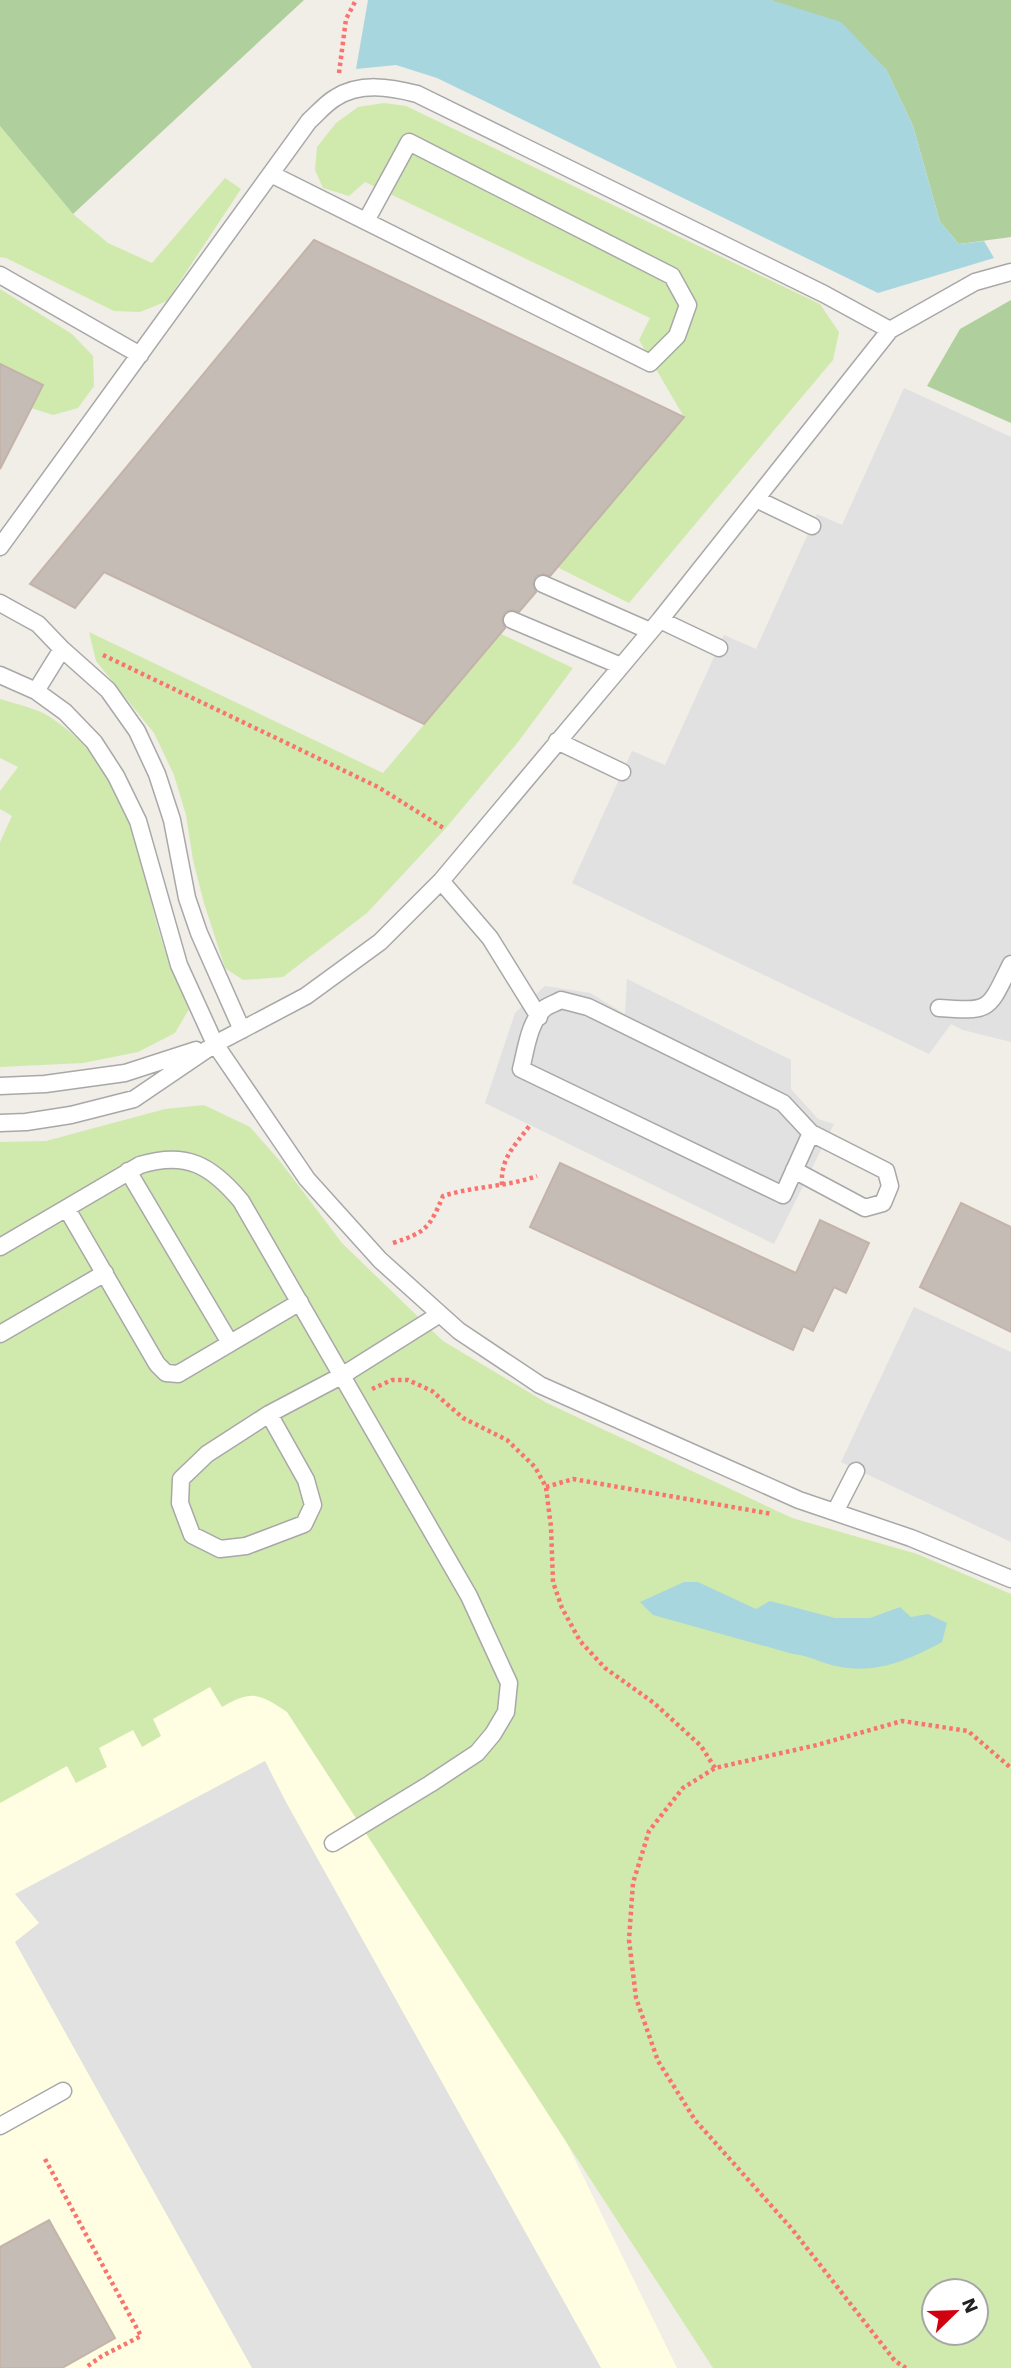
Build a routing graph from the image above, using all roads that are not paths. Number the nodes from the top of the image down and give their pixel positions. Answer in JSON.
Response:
{"nodes":[{"id":1,"x":271,"y":174,"type":"junction"},
{"id":2,"x":366,"y":221,"type":"junction"},
{"id":3,"x":1011,"y":272,"type":"edge"},
{"id":4,"x":0,"y":275,"type":"edge"},
{"id":5,"x":890,"y":330,"type":"junction"},
{"id":6,"x":140,"y":355,"type":"junction"},
{"id":7,"x":756,"y":499,"type":"junction"},
{"id":8,"x":812,"y":526,"type":"dead end"},
{"id":9,"x":0,"y":547,"type":"edge"},
{"id":10,"x":542,"y":584,"type":"dead end"},
{"id":11,"x":0,"y":603,"type":"edge"},
{"id":12,"x":512,"y":620,"type":"dead end"},
{"id":13,"x":655,"y":626,"type":"junction"},
{"id":14,"x":719,"y":648,"type":"dead end"},
{"id":15,"x":62,"y":649,"type":"junction"},
{"id":16,"x":621,"y":666,"type":"junction"},
{"id":17,"x":0,"y":675,"type":"edge"},
{"id":18,"x":36,"y":691,"type":"junction"},
{"id":19,"x":557,"y":741,"type":"junction"},
{"id":20,"x":622,"y":772,"type":"dead end"},
{"id":21,"x":440,"y":881,"type":"junction"},
{"id":22,"x":1011,"y":964,"type":"edge"},
{"id":23,"x":939,"y":1008,"type":"dead end"},
{"id":24,"x":539,"y":1017,"type":"junction"},
{"id":25,"x":242,"y":1030,"type":"junction"},
{"id":26,"x":215,"y":1044,"type":"junction"},
{"id":27,"x":0,"y":1086,"type":"edge"},
{"id":28,"x":0,"y":1123,"type":"edge"},
{"id":29,"x":811,"y":1133,"type":"junction"},
{"id":30,"x":794,"y":1170,"type":"junction"},
{"id":31,"x":128,"y":1171,"type":"junction"},
{"id":32,"x":68,"y":1209,"type":"junction"},
{"id":33,"x":0,"y":1247,"type":"edge"},
{"id":34,"x":105,"y":1273,"type":"junction"},
{"id":35,"x":300,"y":1302,"type":"junction"},
{"id":36,"x":440,"y":1314,"type":"junction"},
{"id":37,"x":0,"y":1334,"type":"edge"},
{"id":38,"x":230,"y":1343,"type":"junction"},
{"id":39,"x":343,"y":1375,"type":"junction"},
{"id":40,"x":269,"y":1414,"type":"junction"},
{"id":41,"x":856,"y":1471,"type":"dead end"},
{"id":42,"x":835,"y":1512,"type":"junction"},
{"id":43,"x":1011,"y":1579,"type":"edge"},
{"id":44,"x":333,"y":1843,"type":"dead end"},
{"id":45,"x":63,"y":2091,"type":"dead end"},
{"id":46,"x":0,"y":2126,"type":"edge"}],
"edges":[{"from":1,"to":2,"type":"lane"},
{"from":1,"to":5,"type":"lane"},
{"from":1,"to":6,"type":"lane"},
{"from":2,"to":2,"type":"lane"},
{"from":3,"to":5,"type":"lane"},
{"from":4,"to":6,"type":"lane"},
{"from":5,"to":7,"type":"lane"},
{"from":6,"to":9,"type":"lane"},
{"from":7,"to":8,"type":"lane"},
{"from":7,"to":13,"type":"lane"},
{"from":10,"to":13,"type":"lane"},
{"from":11,"to":15,"type":"lane"},
{"from":12,"to":16,"type":"lane"},
{"from":13,"to":14,"type":"lane"},
{"from":13,"to":16,"type":"lane"},
{"from":15,"to":18,"type":"lane"},
{"from":15,"to":25,"type":"lane"},
{"from":16,"to":19,"type":"lane"},
{"from":17,"to":18,"type":"lane"},
{"from":18,"to":26,"type":"lane"},
{"from":19,"to":20,"type":"lane"},
{"from":19,"to":21,"type":"lane"},
{"from":21,"to":24,"type":"lane"},
{"from":21,"to":25,"type":"lane"},
{"from":22,"to":23,"type":"lane"},
{"from":24,"to":29,"type":"lane"},
{"from":24,"to":30,"type":"lane"},
{"from":25,"to":26,"type":"lane"},
{"from":26,"to":27,"type":"lane"},
{"from":26,"to":28,"type":"lane"},
{"from":26,"to":36,"type":"lane"},
{"from":29,"to":30,"type":"lane"},
{"from":29,"to":30,"type":"lane"},
{"from":31,"to":32,"type":"lane"},
{"from":31,"to":35,"type":"lane"},
{"from":31,"to":38,"type":"lane"},
{"from":32,"to":33,"type":"lane"},
{"from":32,"to":34,"type":"lane"},
{"from":34,"to":37,"type":"lane"},
{"from":34,"to":38,"type":"lane"},
{"from":35,"to":38,"type":"lane"},
{"from":35,"to":39,"type":"lane"},
{"from":36,"to":39,"type":"lane"},
{"from":36,"to":42,"type":"lane"},
{"from":39,"to":40,"type":"lane"},
{"from":39,"to":44,"type":"lane"},
{"from":40,"to":40,"type":"lane"},
{"from":41,"to":42,"type":"lane"},
{"from":42,"to":43,"type":"lane"},
{"from":45,"to":46,"type":"lane"}]}
